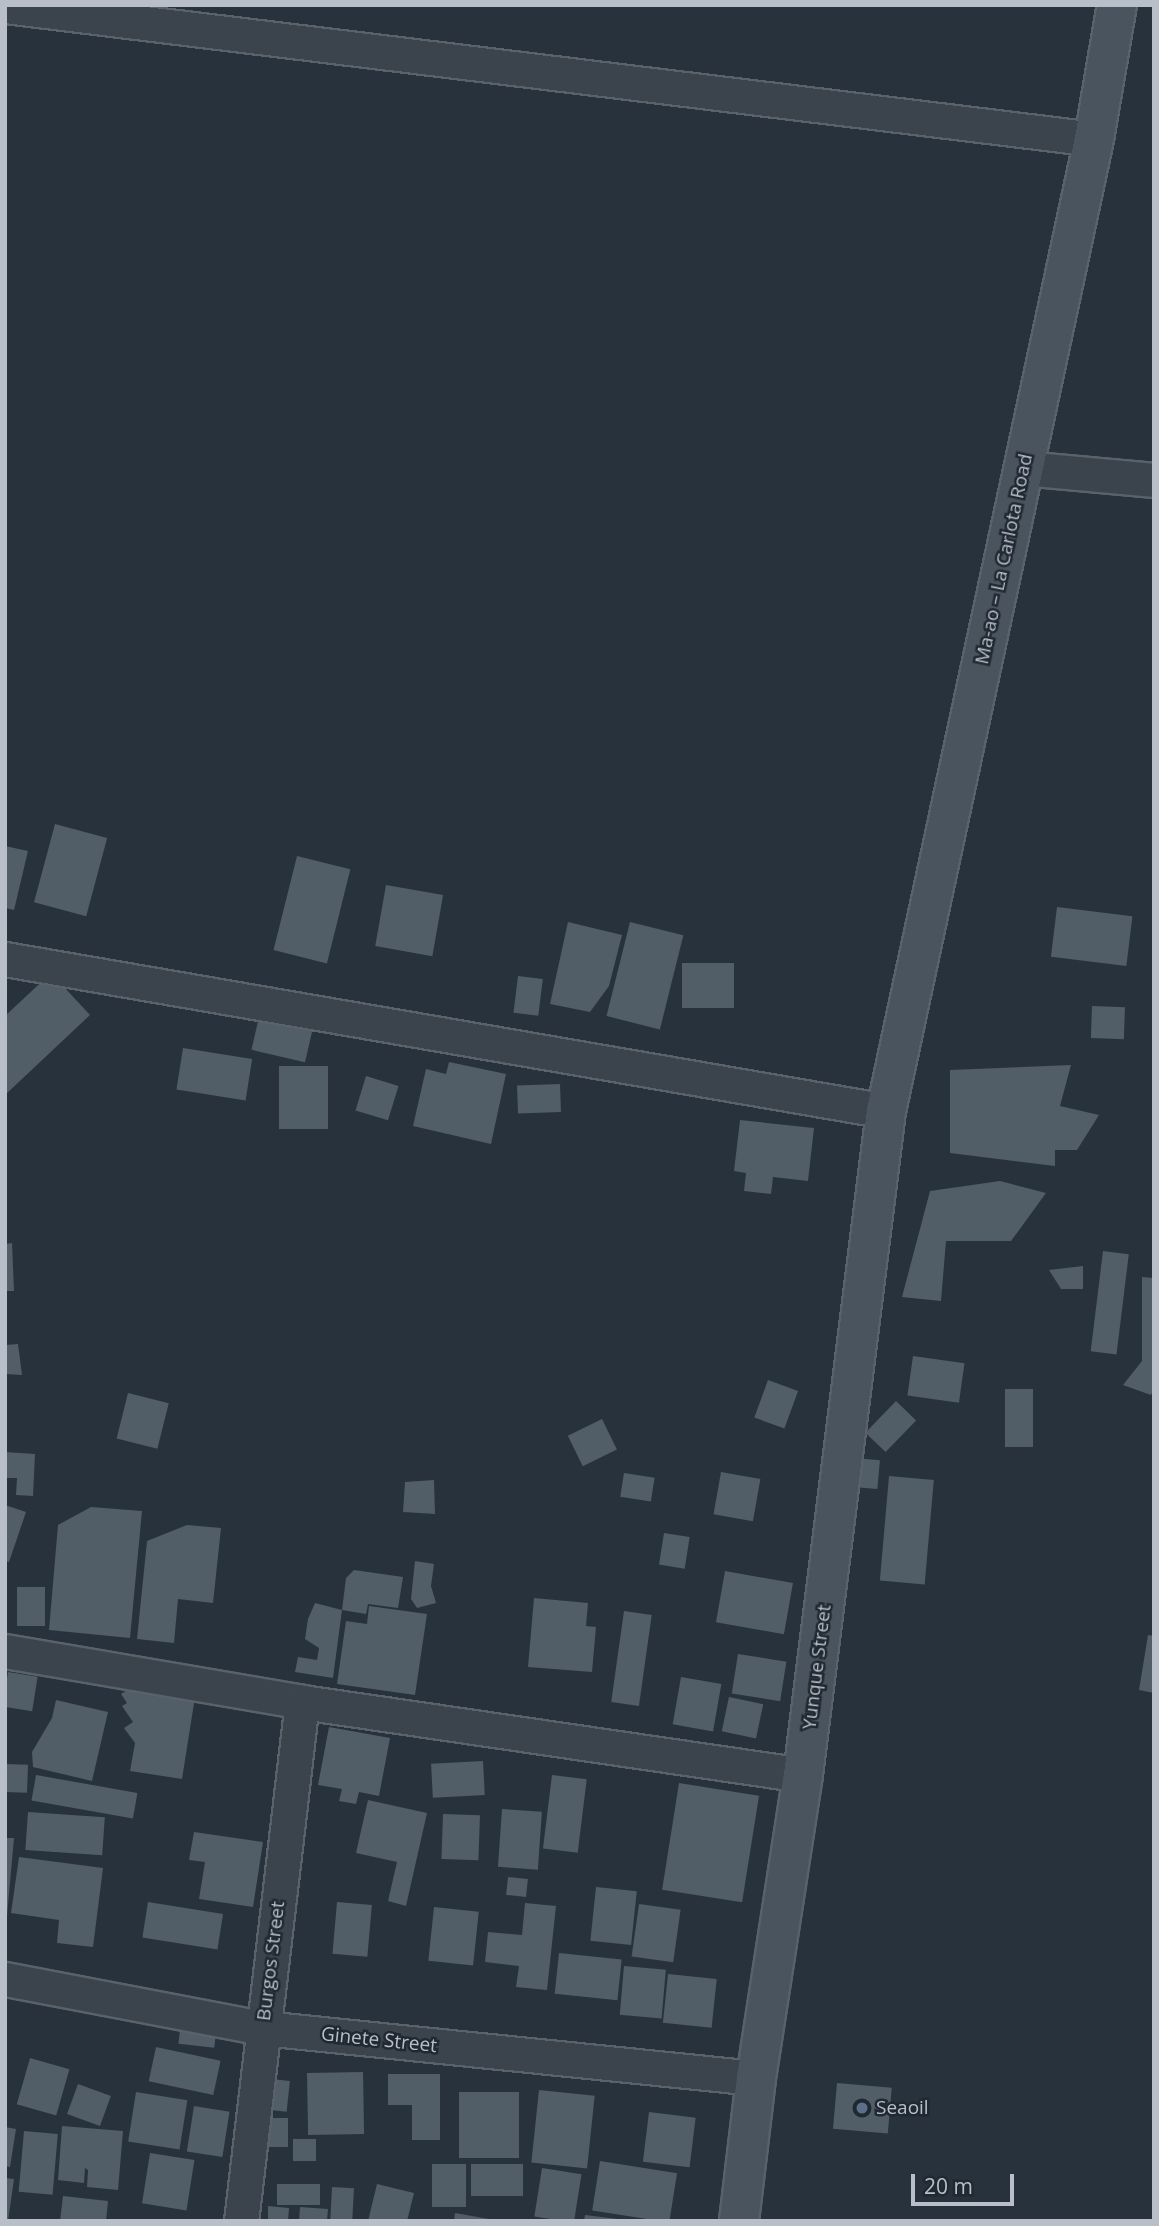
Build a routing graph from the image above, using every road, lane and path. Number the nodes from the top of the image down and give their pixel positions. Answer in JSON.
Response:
{"nodes":[{"id":1,"x":1117,"y":5,"type":"edge"},
{"id":2,"x":5,"y":6,"type":"edge"},
{"id":3,"x":1094,"y":139,"type":"junction"},
{"id":4,"x":1023,"y":468,"type":"junction"},
{"id":5,"x":1154,"y":480,"type":"edge"},
{"id":6,"x":5,"y":959,"type":"edge"},
{"id":7,"x":886,"y":1111,"type":"junction"},
{"id":8,"x":5,"y":1651,"type":"edge"},
{"id":9,"x":302,"y":1702,"type":"junction"},
{"id":10,"x":803,"y":1775,"type":"junction"},
{"id":11,"x":5,"y":1979,"type":"edge"},
{"id":12,"x":263,"y":2028,"type":"junction"},
{"id":13,"x":756,"y":2078,"type":"junction"},
{"id":14,"x":241,"y":2221,"type":"edge"},
{"id":15,"x":739,"y":2221,"type":"edge"}],
"edges":[{"from":1,"to":3,"type":"main road","name":"Ma-ao – La Carlota Road"},
{"from":2,"to":3,"type":"street"},
{"from":3,"to":4,"type":"main road","name":"Ma-ao – La Carlota Road"},
{"from":4,"to":5,"type":"street"},
{"from":4,"to":7,"type":"main road","name":"Ma-ao – La Carlota Road"},
{"from":6,"to":7,"type":"street"},
{"from":7,"to":10,"type":"main road","name":"Yunque Street"},
{"from":8,"to":9,"type":"street"},
{"from":9,"to":10,"type":"street"},
{"from":9,"to":12,"type":"street","name":"Burgos Street"},
{"from":10,"to":13,"type":"main road","name":"Yunque Street"},
{"from":11,"to":12,"type":"street","name":"Ginete Street"},
{"from":12,"to":13,"type":"street","name":"Ginete Street"},
{"from":12,"to":14,"type":"street","name":"Burgos Street"},
{"from":13,"to":15,"type":"main road","name":"Yunque Street"}]}
